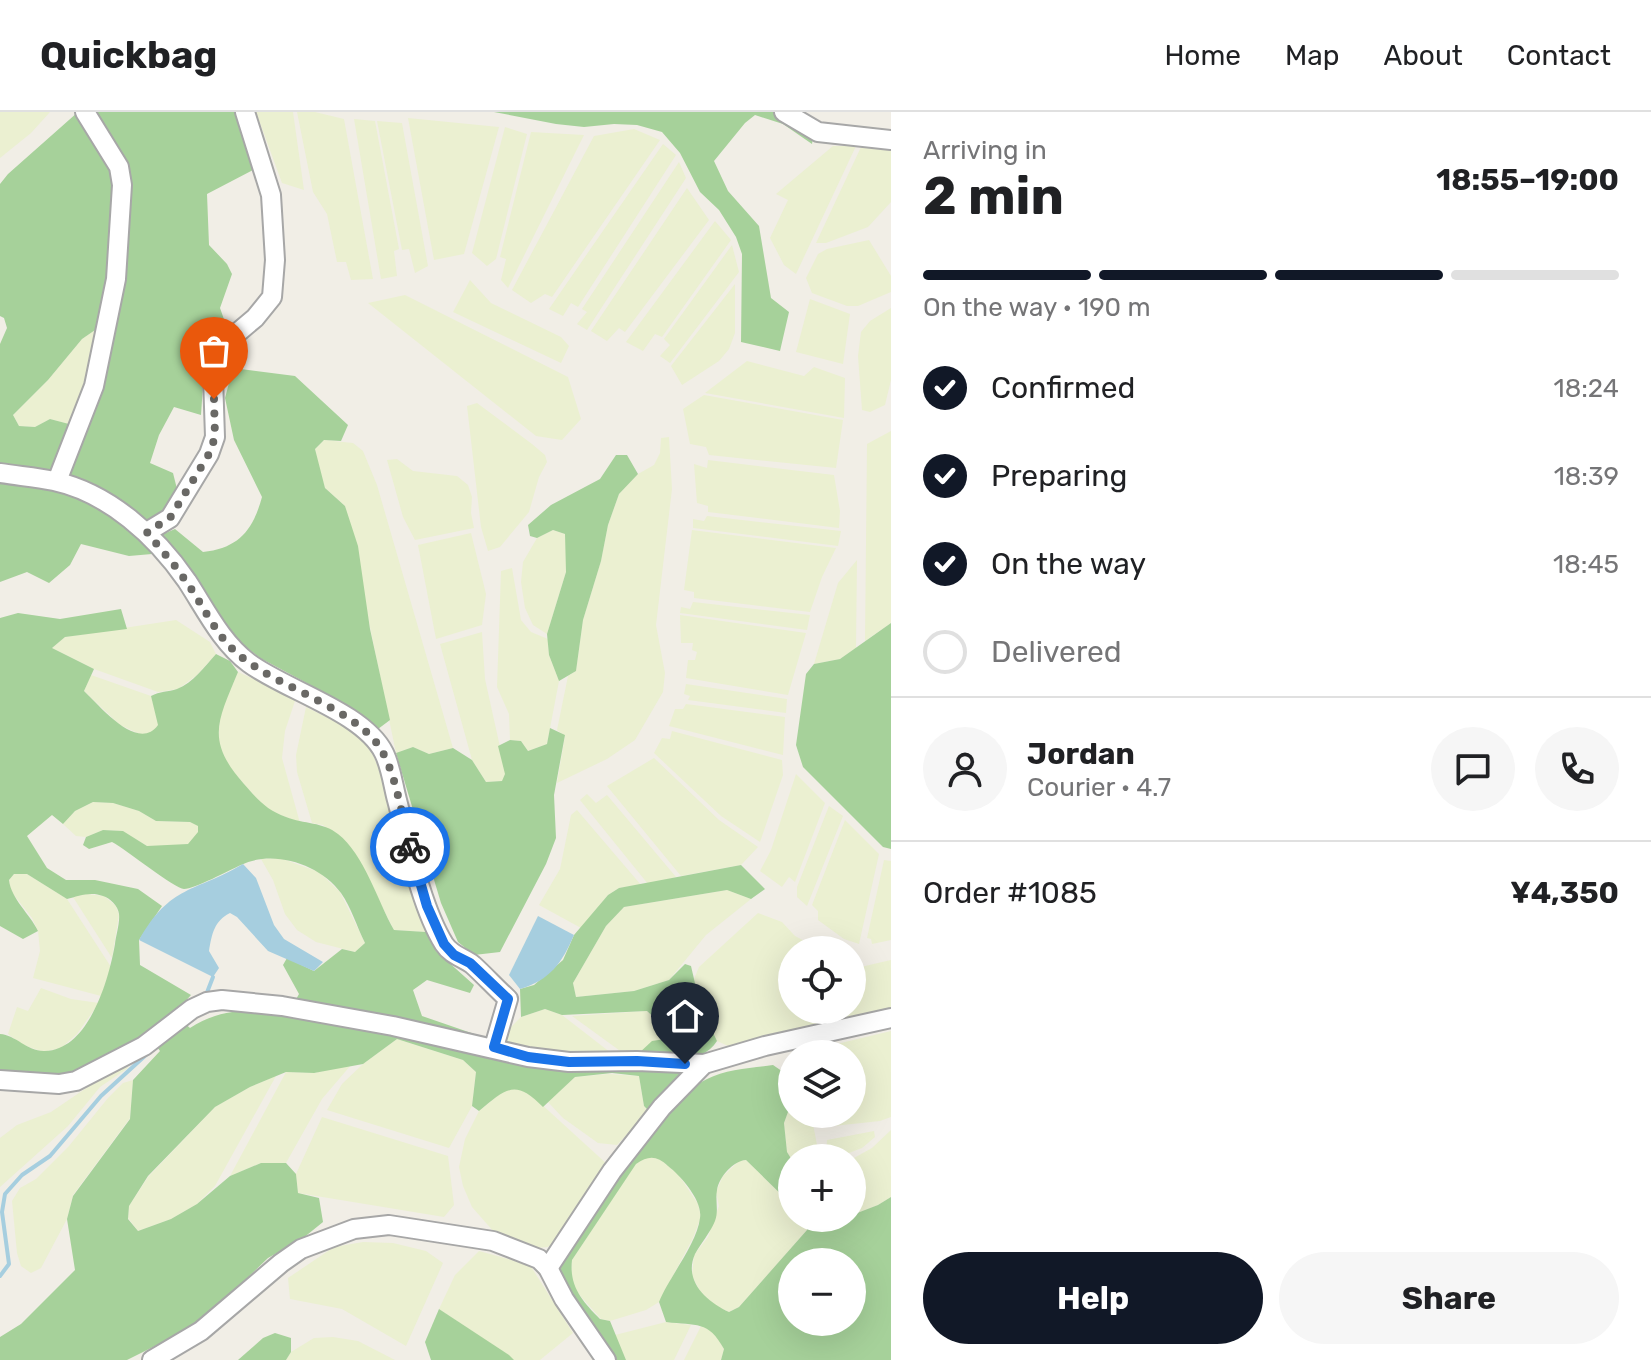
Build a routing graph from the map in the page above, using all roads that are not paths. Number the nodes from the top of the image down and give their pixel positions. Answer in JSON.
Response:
{"nodes":[{"id":1,"x":85,"y":112,"type":"edge"},
{"id":2,"x":245,"y":112,"type":"edge"},
{"id":3,"x":784,"y":112,"type":"edge"},
{"id":4,"x":891,"y":140,"type":"edge"},
{"id":5,"x":0,"y":473,"type":"edge"},
{"id":6,"x":57,"y":481,"type":"junction"},
{"id":7,"x":147,"y":532,"type":"junction"},
{"id":8,"x":891,"y":1018,"type":"edge"},
{"id":9,"x":494,"y":1047,"type":"junction"},
{"id":10,"x":704,"y":1064,"type":"junction"},
{"id":11,"x":0,"y":1080,"type":"edge"},
{"id":12,"x":548,"y":1268,"type":"junction"},
{"id":13,"x":152,"y":1360,"type":"edge"},
{"id":14,"x":606,"y":1360,"type":"edge"}],
"edges":[{"from":1,"to":6,"type":"street"},
{"from":2,"to":7,"type":"street"},
{"from":3,"to":4,"type":"street"},
{"from":5,"to":6,"type":"street"},
{"from":6,"to":7,"type":"street"},
{"from":7,"to":9,"type":"street"},
{"from":8,"to":10,"type":"street"},
{"from":9,"to":10,"type":"street"},
{"from":9,"to":11,"type":"street"},
{"from":10,"to":12,"type":"street"},
{"from":12,"to":13,"type":"street"},
{"from":12,"to":14,"type":"street"}]}
